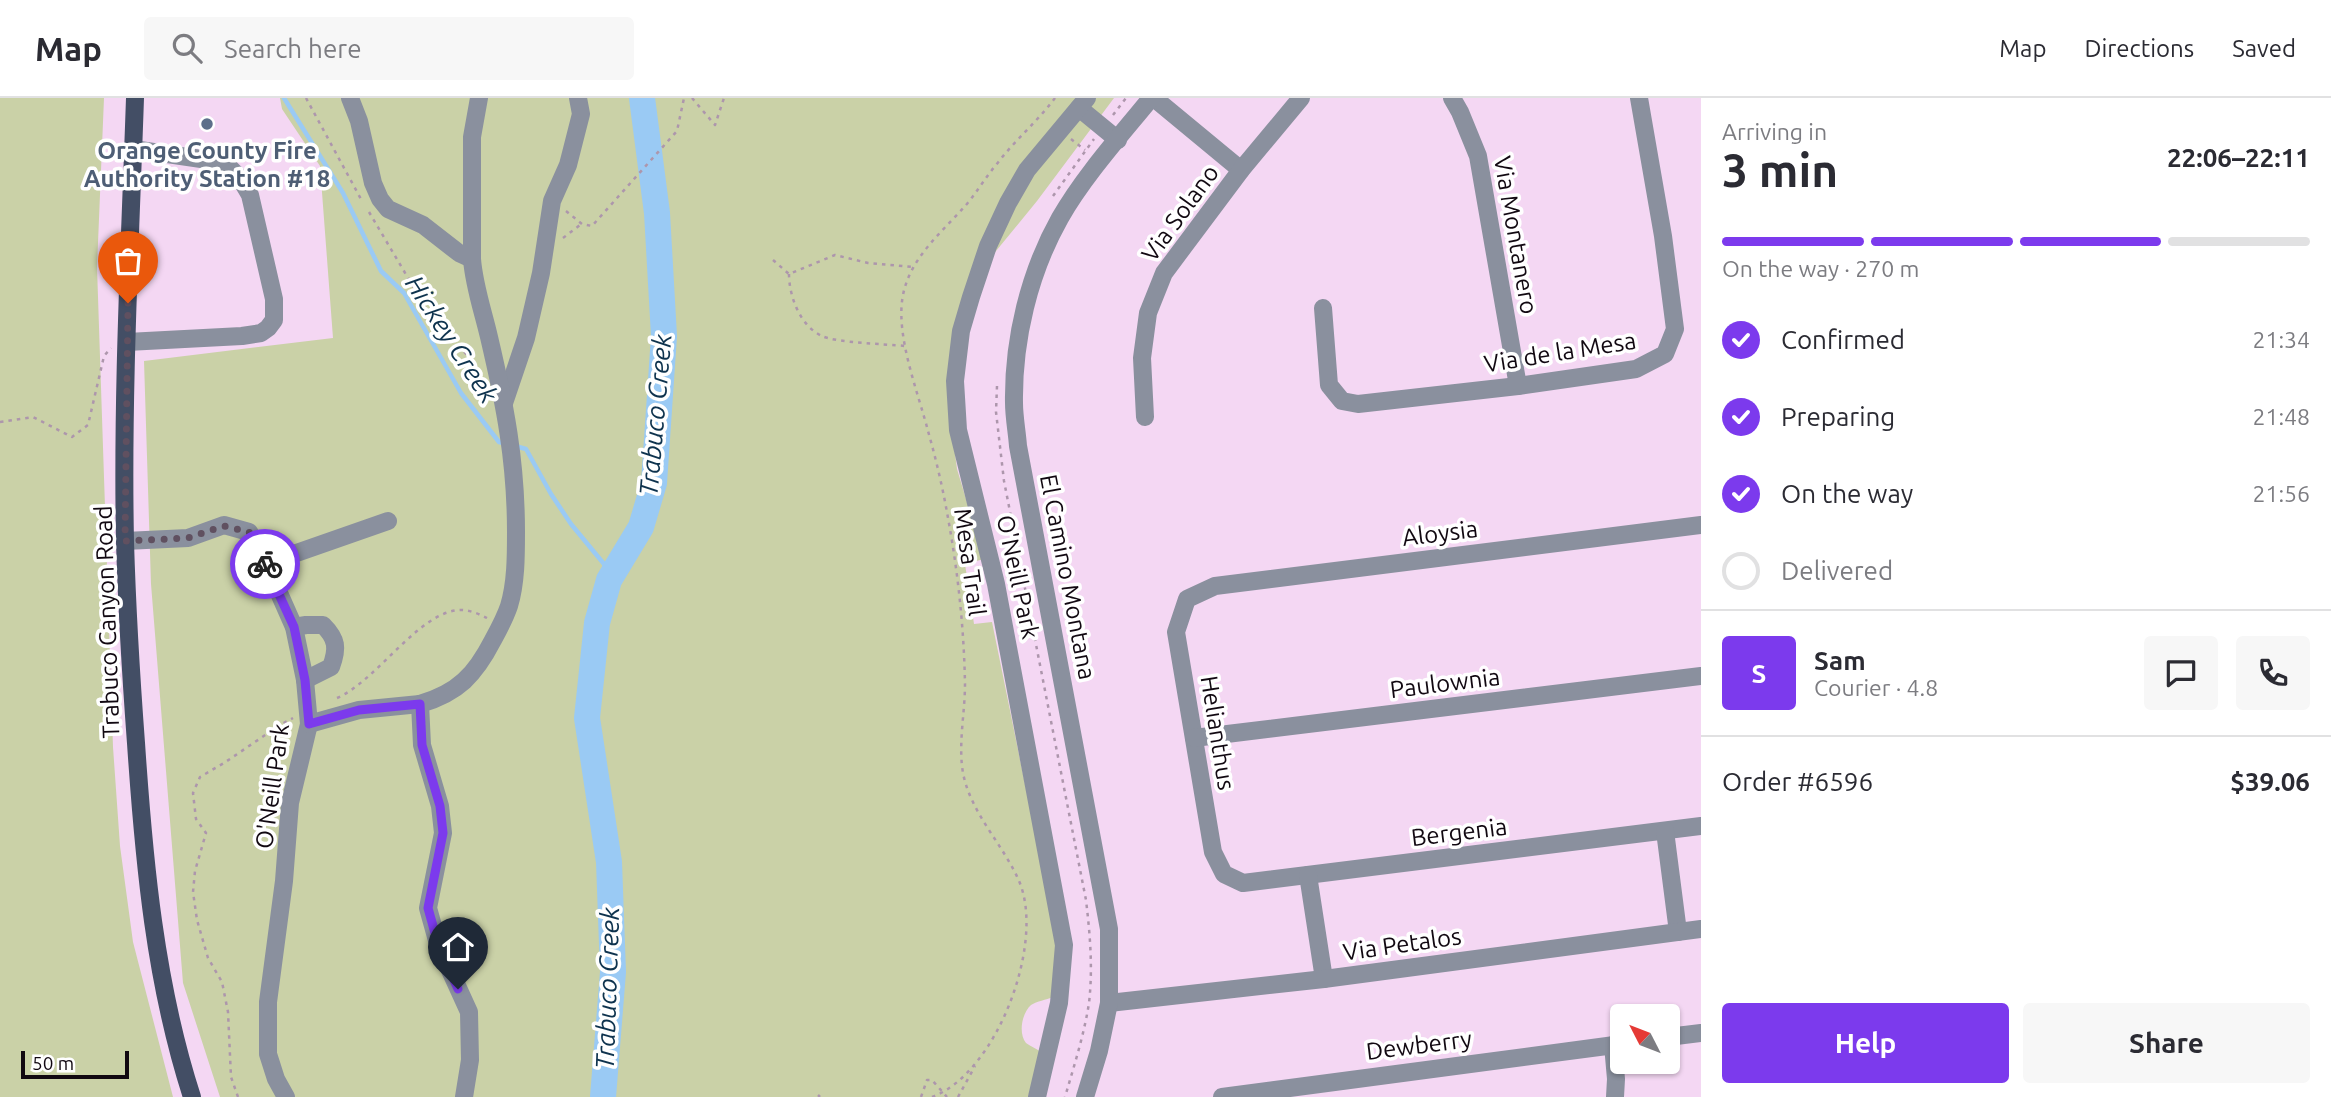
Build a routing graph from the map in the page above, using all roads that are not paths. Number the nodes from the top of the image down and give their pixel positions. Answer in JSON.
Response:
{"nodes":[{"id":1,"x":135,"y":98,"type":"edge"},
{"id":2,"x":350,"y":98,"type":"edge"},
{"id":3,"x":479,"y":98,"type":"edge"},
{"id":4,"x":578,"y":98,"type":"edge"},
{"id":5,"x":1153,"y":98,"type":"edge"},
{"id":6,"x":1301,"y":98,"type":"edge"},
{"id":7,"x":1452,"y":98,"type":"edge"},
{"id":8,"x":1639,"y":98,"type":"edge"},
{"id":9,"x":1083,"y":103,"type":"edge"},
{"id":10,"x":1118,"y":140,"type":"junction"},
{"id":11,"x":133,"y":149,"type":"junction"},
{"id":12,"x":1241,"y":170,"type":"junction"},
{"id":13,"x":471,"y":259,"type":"junction"},
{"id":14,"x":1323,"y":308,"type":"dead end"},
{"id":15,"x":127,"y":335,"type":"junction"},
{"id":16,"x":1518,"y":386,"type":"junction"},
{"id":17,"x":504,"y":403,"type":"junction"},
{"id":18,"x":1145,"y":417,"type":"dead end"},
{"id":19,"x":388,"y":521,"type":"dead end"},
{"id":20,"x":1701,"y":525,"type":"edge"},
{"id":21,"x":125,"y":541,"type":"junction"},
{"id":22,"x":265,"y":564,"type":"junction"},
{"id":23,"x":1187,"y":599,"type":"joint"},
{"id":24,"x":294,"y":627,"type":"junction"},
{"id":25,"x":1701,"y":676,"type":"edge"},
{"id":26,"x":305,"y":680,"type":"junction"},
{"id":27,"x":420,"y":704,"type":"junction"},
{"id":28,"x":309,"y":724,"type":"junction"},
{"id":29,"x":1194,"y":738,"type":"junction"},
{"id":30,"x":1701,"y":826,"type":"edge"},
{"id":31,"x":1665,"y":831,"type":"junction"},
{"id":32,"x":1224,"y":874,"type":"joint"},
{"id":33,"x":1308,"y":875,"type":"junction"},
{"id":34,"x":1701,"y":929,"type":"edge"},
{"id":35,"x":1678,"y":932,"type":"junction"},
{"id":36,"x":1324,"y":979,"type":"junction"},
{"id":37,"x":1109,"y":1003,"type":"junction"},
{"id":38,"x":1701,"y":1033,"type":"edge"},
{"id":39,"x":1680,"y":1036,"type":"edge"},
{"id":40,"x":1610,"y":1046,"type":"edge"},
{"id":41,"x":1616,"y":1074,"type":"edge"},
{"id":42,"x":192,"y":1097,"type":"edge"},
{"id":43,"x":286,"y":1097,"type":"edge"},
{"id":44,"x":464,"y":1097,"type":"edge"},
{"id":45,"x":1037,"y":1097,"type":"edge"},
{"id":46,"x":1085,"y":1097,"type":"edge"},
{"id":47,"x":1222,"y":1097,"type":"edge"},
{"id":48,"x":1615,"y":1097,"type":"edge"}],
"edges":[{"from":1,"to":11,"type":"main road","name":"Trabuco Canyon Road"},
{"from":2,"to":13,"type":"street"},
{"from":3,"to":13,"type":"street"},
{"from":4,"to":17,"type":"street"},
{"from":5,"to":10,"type":"street","name":"El Camino Montana"},
{"from":5,"to":12,"type":"street"},
{"from":6,"to":12,"type":"street","name":"Via Solano"},
{"from":7,"to":16,"type":"street","name":"Via Montanero"},
{"from":8,"to":16,"type":"street","name":"Via de la Mesa"},
{"from":9,"to":10,"type":"street"},
{"from":9,"to":45,"type":"street","name":"O'Neill Park"},
{"from":10,"to":37,"type":"street","name":"El Camino Montana"},
{"from":11,"to":15,"type":"main road","name":"Trabuco Canyon Road"},
{"from":11,"to":15,"type":"street"},
{"from":12,"to":18,"type":"street","name":"Via Solano"},
{"from":13,"to":17,"type":"street"},
{"from":14,"to":16,"type":"street","name":"Via de la Mesa"},
{"from":15,"to":21,"type":"main road","name":"Trabuco Canyon Road"},
{"from":17,"to":27,"type":"street"},
{"from":19,"to":22,"type":"street"},
{"from":20,"to":23,"type":"street","name":"Aloysia"},
{"from":21,"to":22,"type":"street","name":"O'Neill Park"},
{"from":21,"to":42,"type":"main road","name":"Trabuco Canyon Road"},
{"from":22,"to":24,"type":"street","name":"O'Neill Park"},
{"from":23,"to":29,"type":"street","name":"Helianthus"},
{"from":24,"to":26,"type":"street","name":"O'Neill Park"},
{"from":24,"to":26,"type":"street"},
{"from":25,"to":29,"type":"street","name":"Paulownia"},
{"from":26,"to":28,"type":"street","name":"O'Neill Park"},
{"from":27,"to":28,"type":"street"},
{"from":27,"to":44,"type":"street"},
{"from":28,"to":43,"type":"street","name":"O'Neill Park"},
{"from":29,"to":32,"type":"street","name":"Helianthus"},
{"from":30,"to":31,"type":"street","name":"Bergenia"},
{"from":31,"to":33,"type":"street","name":"Bergenia"},
{"from":31,"to":35,"type":"street"},
{"from":32,"to":33,"type":"street","name":"Bergenia"},
{"from":33,"to":36,"type":"street"},
{"from":34,"to":35,"type":"street","name":"Via Petalos"},
{"from":35,"to":36,"type":"street","name":"Via Petalos"},
{"from":36,"to":37,"type":"street","name":"Via Petalos"},
{"from":37,"to":46,"type":"street","name":"El Camino Montana"},
{"from":38,"to":39,"type":"street"},
{"from":40,"to":47,"type":"street","name":"Dewberry"},
{"from":41,"to":48,"type":"street"}]}
